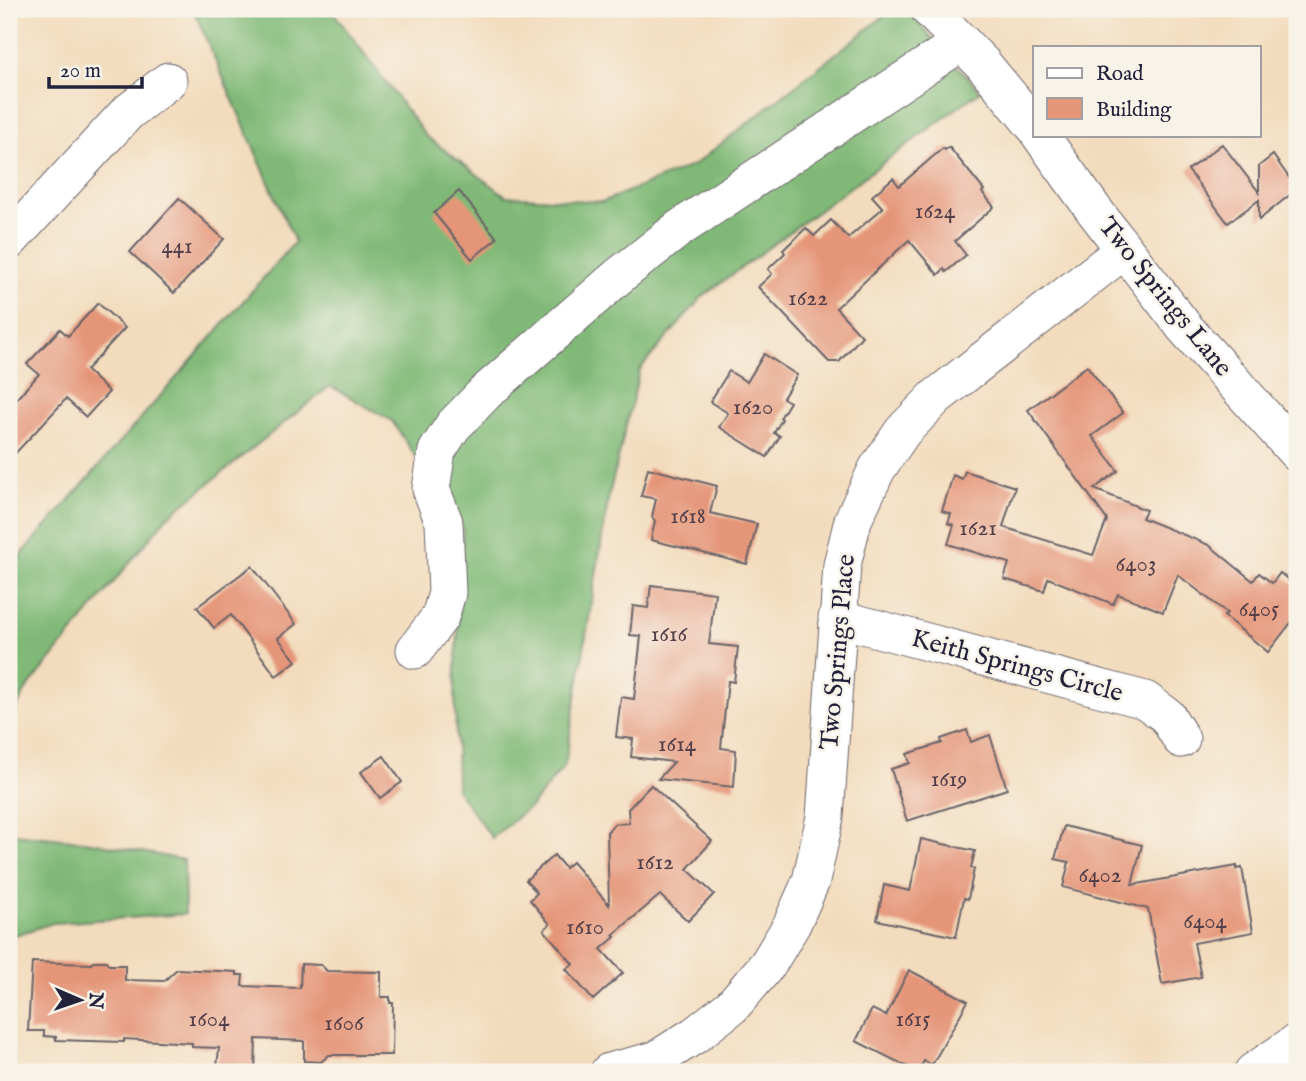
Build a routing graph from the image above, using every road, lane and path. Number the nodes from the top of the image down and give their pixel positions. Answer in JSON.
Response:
{"nodes":[{"id":1,"x":929,"y":9,"type":"edge"},
{"id":2,"x":962,"y":42,"type":"junction"},
{"id":3,"x":168,"y":81,"type":"dead end"},
{"id":4,"x":1033,"y":125,"type":"edge"},
{"id":5,"x":1041,"y":136,"type":"edge"},
{"id":6,"x":9,"y":241,"type":"edge"},
{"id":7,"x":1124,"y":250,"type":"junction"},
{"id":8,"x":1297,"y":453,"type":"edge"},
{"id":9,"x":837,"y":618,"type":"junction"},
{"id":10,"x":415,"y":650,"type":"dead end"},
{"id":11,"x":1181,"y":739,"type":"dead end"},
{"id":12,"x":1297,"y":1042,"type":"edge"},
{"id":13,"x":610,"y":1072,"type":"edge"},
{"id":14,"x":1253,"y":1072,"type":"edge"}],
"edges":[{"from":1,"to":2,"type":"street"},
{"from":2,"to":4,"type":"street"},
{"from":2,"to":10,"type":"street"},
{"from":3,"to":6,"type":"street"},
{"from":5,"to":7,"type":"street","name":"Two Springs Lane"},
{"from":7,"to":8,"type":"street","name":"Two Springs Lane"},
{"from":7,"to":9,"type":"street","name":"Two Springs Place"},
{"from":9,"to":11,"type":"street","name":"Keith Springs Circle"},
{"from":9,"to":13,"type":"street","name":"Two Springs Place"},
{"from":12,"to":14,"type":"street"}]}
